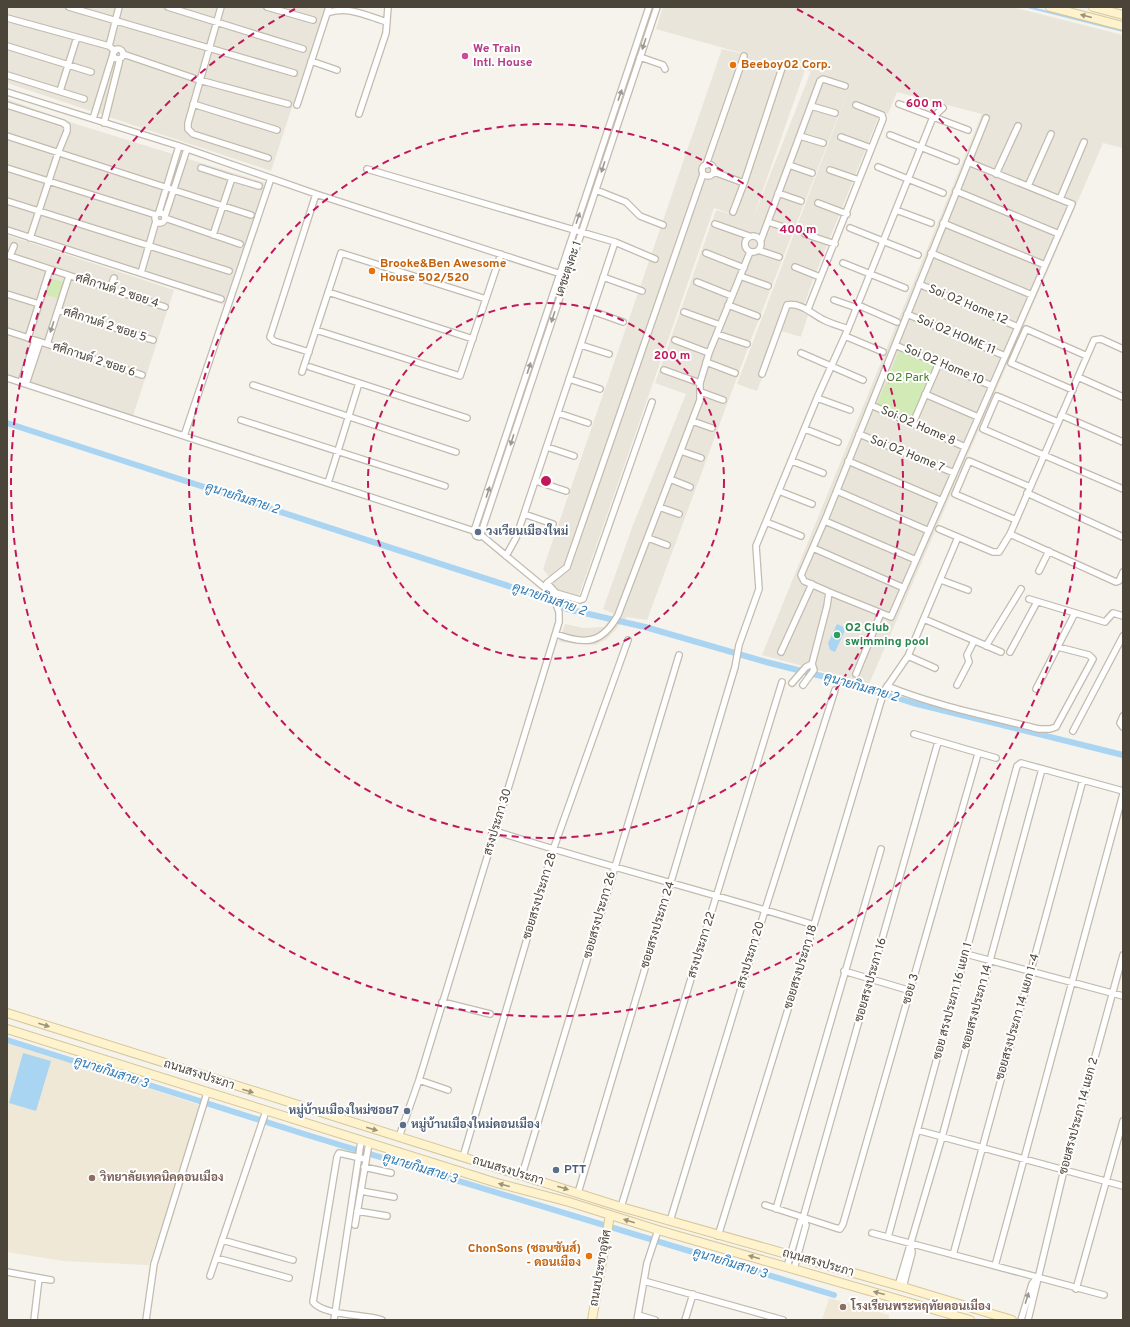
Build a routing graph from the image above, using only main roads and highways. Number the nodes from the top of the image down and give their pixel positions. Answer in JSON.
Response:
{"nodes":[{"id":1,"x":1050,"y":7,"type":"edge"},
{"id":2,"x":1093,"y":7,"type":"edge"},
{"id":3,"x":1123,"y":15,"type":"edge"},
{"id":4,"x":1123,"y":26,"type":"edge"},
{"id":5,"x":7,"y":1013,"type":"edge"},
{"id":6,"x":7,"y":1029,"type":"edge"},
{"id":7,"x":609,"y":1223,"type":"junction"},
{"id":8,"x":592,"y":1320,"type":"edge"},
{"id":9,"x":970,"y":1320,"type":"edge"},
{"id":10,"x":1012,"y":1320,"type":"edge"}],
"edges":[{"from":4,"to":1,"type":"main road","one_way":true},
{"from":2,"to":3,"type":"main road"},
{"from":5,"to":10,"type":"main road","name":"ถนนสรงประภา","one_way":true},
{"from":7,"to":6,"type":"main road","name":"ถนนสรงประภา","one_way":true},
{"from":7,"to":8,"type":"main road","name":"ถนนประชาอุทิศ"},
{"from":9,"to":7,"type":"main road","name":"ถนนสรงประภา","one_way":true}]}
